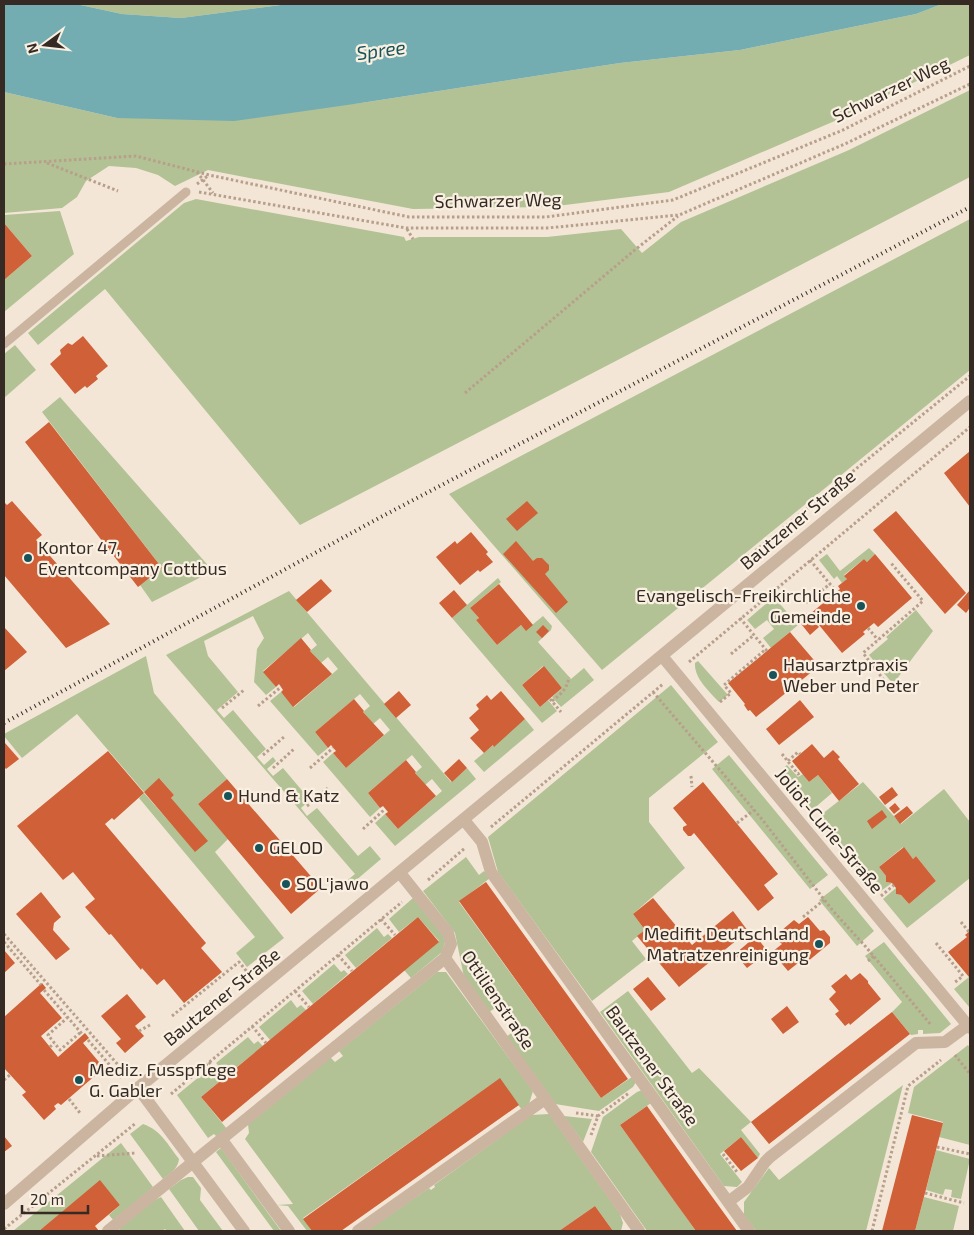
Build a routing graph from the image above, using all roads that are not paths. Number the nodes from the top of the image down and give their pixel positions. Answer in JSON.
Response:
{"nodes":[{"id":1,"x":186,"y":192,"type":"road end"},
{"id":2,"x":4,"y":344,"type":"edge"},
{"id":3,"x":970,"y":401,"type":"edge"},
{"id":4,"x":662,"y":656,"type":"junction"},
{"id":5,"x":464,"y":820,"type":"junction"},
{"id":6,"x":400,"y":873,"type":"junction"},
{"id":7,"x":445,"y":958,"type":"junction"},
{"id":8,"x":969,"y":1026,"type":"edge"},
{"id":9,"x":138,"y":1088,"type":"junction"},
{"id":10,"x":544,"y":1099,"type":"junction"},
{"id":11,"x":222,"y":1140,"type":"junction"},
{"id":12,"x":194,"y":1162,"type":"junction"},
{"id":13,"x":728,"y":1202,"type":"junction"},
{"id":14,"x":4,"y":1204,"type":"edge"},
{"id":15,"x":637,"y":1230,"type":"edge"},
{"id":16,"x":108,"y":1231,"type":"edge"},
{"id":17,"x":244,"y":1231,"type":"edge"},
{"id":18,"x":289,"y":1231,"type":"edge"},
{"id":19,"x":358,"y":1231,"type":"edge"},
{"id":20,"x":749,"y":1231,"type":"edge"}],
"edges":[{"from":1,"to":2,"type":"lane"},
{"from":3,"to":4,"type":"street","name":"Bautzener Straße"},
{"from":4,"to":5,"type":"street","name":"Bautzener Straße"},
{"from":4,"to":8,"type":"street","name":"Joliot-Curie-Straße"},
{"from":5,"to":6,"type":"street","name":"Bautzener Straße"},
{"from":5,"to":13,"type":"street","name":"Bautzener Straße"},
{"from":6,"to":7,"type":"street","name":"Ottilienstraße"},
{"from":6,"to":9,"type":"street","name":"Bautzener Straße"},
{"from":7,"to":10,"type":"street","name":"Ottilienstraße"},
{"from":7,"to":11,"type":"street"},
{"from":8,"to":13,"type":"street"},
{"from":9,"to":12,"type":"street"},
{"from":9,"to":14,"type":"street","name":"Bautzener Straße"},
{"from":10,"to":15,"type":"street","name":"Ottilienstraße"},
{"from":10,"to":19,"type":"street"},
{"from":11,"to":12,"type":"street"},
{"from":11,"to":18,"type":"street"},
{"from":12,"to":16,"type":"street"},
{"from":12,"to":17,"type":"street"},
{"from":13,"to":20,"type":"street","name":"Bautzener Straße"}]}
